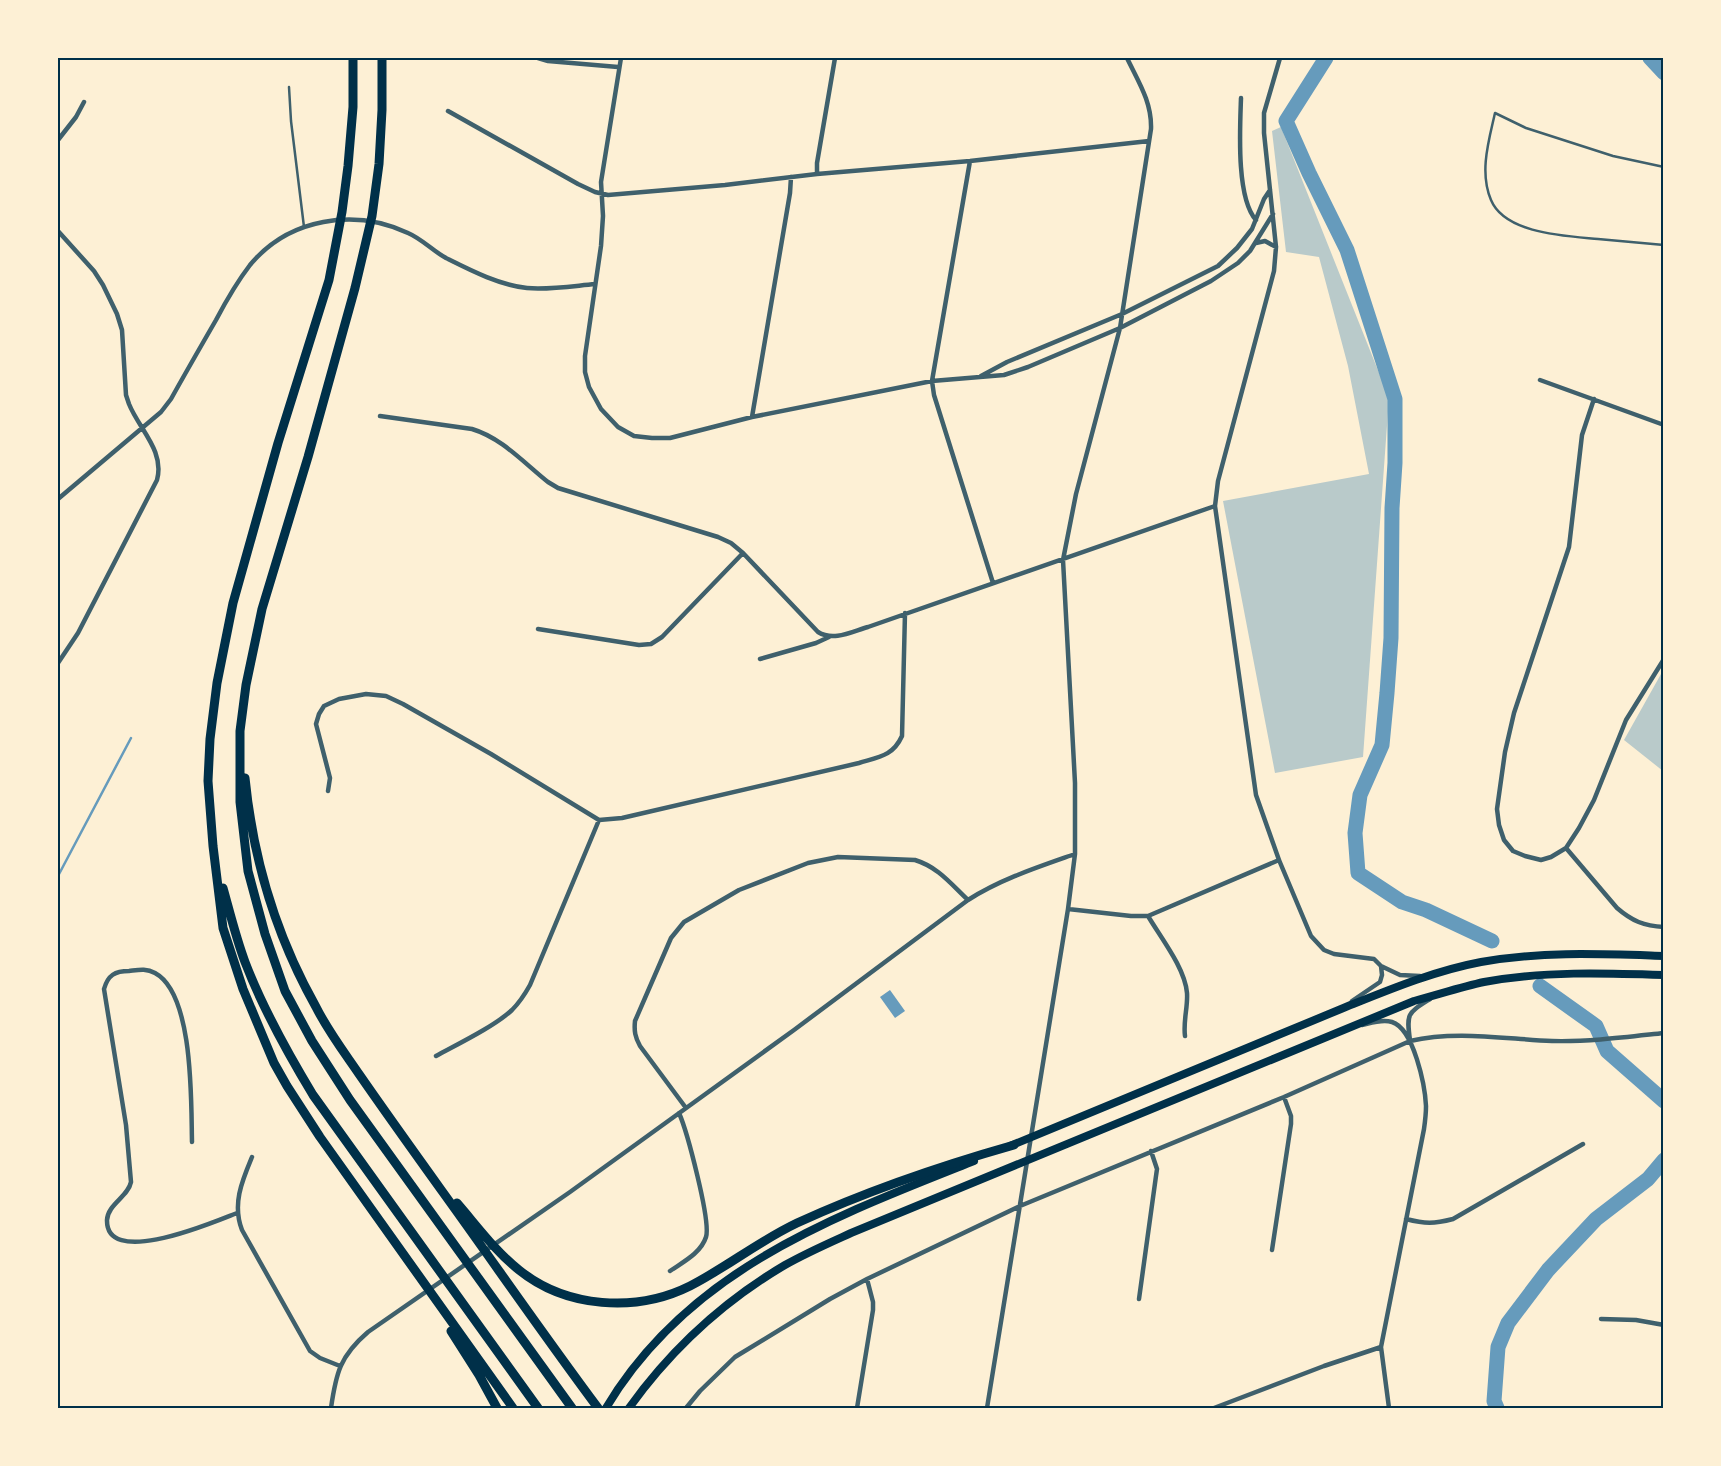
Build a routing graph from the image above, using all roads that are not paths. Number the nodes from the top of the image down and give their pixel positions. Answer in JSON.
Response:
{"nodes":[{"id":1,"x":353,"y":58,"type":"edge"},
{"id":2,"x":382,"y":58,"type":"edge"},
{"id":3,"x":538,"y":58,"type":"edge"},
{"id":4,"x":621,"y":58,"type":"edge"},
{"id":5,"x":835,"y":58,"type":"edge"},
{"id":6,"x":1127,"y":58,"type":"edge"},
{"id":7,"x":1280,"y":58,"type":"edge"},
{"id":8,"x":618,"y":67,"type":"junction"},
{"id":9,"x":289,"y":87,"type":"dead end"},
{"id":10,"x":1241,"y":98,"type":"dead end"},
{"id":11,"x":84,"y":102,"type":"dead end"},
{"id":12,"x":448,"y":111,"type":"dead end"},
{"id":13,"x":58,"y":140,"type":"edge"},
{"id":14,"x":1149,"y":141,"type":"junction"},
{"id":15,"x":970,"y":161,"type":"junction"},
{"id":16,"x":1664,"y":167,"type":"edge"},
{"id":17,"x":816,"y":174,"type":"junction"},
{"id":18,"x":791,"y":177,"type":"junction"},
{"id":19,"x":1270,"y":190,"type":"junction"},
{"id":20,"x":601,"y":194,"type":"junction"},
{"id":21,"x":1273,"y":214,"type":"junction"},
{"id":22,"x":1256,"y":220,"type":"junction"},
{"id":23,"x":304,"y":227,"type":"junction"},
{"id":24,"x":58,"y":231,"type":"edge"},
{"id":25,"x":1256,"y":243,"type":"junction"},
{"id":26,"x":1664,"y":245,"type":"edge"},
{"id":27,"x":1276,"y":247,"type":"junction"},
{"id":28,"x":595,"y":284,"type":"junction"},
{"id":29,"x":1122,"y":314,"type":"junction"},
{"id":30,"x":1120,"y":328,"type":"junction"},
{"id":31,"x":979,"y":376,"type":"junction"},
{"id":32,"x":1540,"y":380,"type":"dead end"},
{"id":33,"x":932,"y":381,"type":"junction"},
{"id":34,"x":1594,"y":399,"type":"junction"},
{"id":35,"x":380,"y":416,"type":"dead end"},
{"id":36,"x":752,"y":417,"type":"junction"},
{"id":37,"x":1664,"y":426,"type":"edge"},
{"id":38,"x":143,"y":428,"type":"junction"},
{"id":39,"x":58,"y":499,"type":"edge"},
{"id":40,"x":1215,"y":506,"type":"junction"},
{"id":41,"x":742,"y":552,"type":"junction"},
{"id":42,"x":1063,"y":560,"type":"junction"},
{"id":43,"x":993,"y":583,"type":"junction"},
{"id":44,"x":905,"y":613,"type":"junction"},
{"id":45,"x":538,"y":629,"type":"dead end"},
{"id":46,"x":829,"y":637,"type":"junction"},
{"id":47,"x":760,"y":659,"type":"dead end"},
{"id":48,"x":1664,"y":659,"type":"edge"},
{"id":49,"x":58,"y":663,"type":"edge"},
{"id":50,"x":240,"y":731,"type":"junction"},
{"id":51,"x":328,"y":791,"type":"dead end"},
{"id":52,"x":599,"y":820,"type":"junction"},
{"id":53,"x":1566,"y":848,"type":"junction"},
{"id":54,"x":1075,"y":854,"type":"junction"},
{"id":55,"x":1279,"y":860,"type":"junction"},
{"id":56,"x":216,"y":864,"type":"junction"},
{"id":57,"x":968,"y":900,"type":"junction"},
{"id":58,"x":1068,"y":909,"type":"junction"},
{"id":59,"x":1148,"y":916,"type":"junction"},
{"id":60,"x":1664,"y":927,"type":"edge"},
{"id":61,"x":1664,"y":956,"type":"edge"},
{"id":62,"x":1381,"y":966,"type":"junction"},
{"id":63,"x":1664,"y":975,"type":"edge"},
{"id":64,"x":1428,"y":976,"type":"junction"},
{"id":65,"x":1436,"y":995,"type":"junction"},
{"id":66,"x":1341,"y":1009,"type":"junction"},
{"id":67,"x":1348,"y":1028,"type":"junction"},
{"id":68,"x":1664,"y":1033,"type":"edge"},
{"id":69,"x":1185,"y":1036,"type":"dead end"},
{"id":70,"x":1410,"y":1041,"type":"junction"},
{"id":71,"x":436,"y":1056,"type":"dead end"},
{"id":72,"x":1284,"y":1098,"type":"junction"},
{"id":73,"x":686,"y":1108,"type":"junction"},
{"id":74,"x":679,"y":1113,"type":"junction"},
{"id":75,"x":192,"y":1142,"type":"dead end"},
{"id":76,"x":408,"y":1144,"type":"junction"},
{"id":77,"x":1583,"y":1144,"type":"dead end"},
{"id":78,"x":1014,"y":1145,"type":"junction"},
{"id":79,"x":1151,"y":1151,"type":"junction"},
{"id":80,"x":252,"y":1157,"type":"dead end"},
{"id":81,"x":1020,"y":1206,"type":"junction"},
{"id":82,"x":237,"y":1213,"type":"junction"},
{"id":83,"x":1406,"y":1219,"type":"junction"},
{"id":84,"x":1272,"y":1250,"type":"dead end"},
{"id":85,"x":670,"y":1270,"type":"dead end"},
{"id":86,"x":867,"y":1280,"type":"junction"},
{"id":87,"x":1139,"y":1299,"type":"dead end"},
{"id":88,"x":437,"y":1302,"type":"junction"},
{"id":89,"x":1601,"y":1319,"type":"dead end"},
{"id":90,"x":1664,"y":1325,"type":"edge"},
{"id":91,"x":1381,"y":1348,"type":"junction"},
{"id":92,"x":340,"y":1366,"type":"junction"},
{"id":93,"x":596,"y":1406,"type":"edge"},
{"id":94,"x":331,"y":1408,"type":"edge"},
{"id":95,"x":497,"y":1408,"type":"edge"},
{"id":96,"x":513,"y":1408,"type":"edge"},
{"id":97,"x":538,"y":1408,"type":"edge"},
{"id":98,"x":572,"y":1408,"type":"edge"},
{"id":99,"x":606,"y":1408,"type":"edge"},
{"id":100,"x":629,"y":1408,"type":"edge"},
{"id":101,"x":686,"y":1408,"type":"edge"},
{"id":102,"x":857,"y":1408,"type":"edge"},
{"id":103,"x":987,"y":1408,"type":"edge"},
{"id":104,"x":1214,"y":1408,"type":"edge"},
{"id":105,"x":1389,"y":1408,"type":"edge"}],
"edges":[{"from":1,"to":56,"type":"highway"},
{"from":2,"to":50,"type":"highway"},
{"from":3,"to":8,"type":"street"},
{"from":4,"to":8,"type":"street"},
{"from":5,"to":17,"type":"street"},
{"from":6,"to":14,"type":"street"},
{"from":7,"to":19,"type":"street"},
{"from":8,"to":20,"type":"street"},
{"from":9,"to":23,"type":"lane"},
{"from":10,"to":22,"type":"street"},
{"from":11,"to":13,"type":"street"},
{"from":12,"to":20,"type":"street"},
{"from":14,"to":15,"type":"street"},
{"from":14,"to":29,"type":"street"},
{"from":15,"to":17,"type":"street"},
{"from":15,"to":33,"type":"street"},
{"from":16,"to":26,"type":"lane"},
{"from":17,"to":18,"type":"street"},
{"from":18,"to":20,"type":"street"},
{"from":18,"to":36,"type":"street"},
{"from":19,"to":21,"type":"street"},
{"from":19,"to":22,"type":"street"},
{"from":20,"to":28,"type":"street"},
{"from":21,"to":25,"type":"street"},
{"from":21,"to":27,"type":"street"},
{"from":22,"to":29,"type":"street"},
{"from":23,"to":28,"type":"street"},
{"from":23,"to":38,"type":"street"},
{"from":24,"to":38,"type":"street"},
{"from":25,"to":27,"type":"street"},
{"from":25,"to":30,"type":"street"},
{"from":27,"to":40,"type":"street"},
{"from":28,"to":36,"type":"street"},
{"from":29,"to":30,"type":"street"},
{"from":29,"to":31,"type":"street"},
{"from":30,"to":31,"type":"street"},
{"from":30,"to":42,"type":"street"},
{"from":31,"to":33,"type":"street"},
{"from":32,"to":34,"type":"street"},
{"from":33,"to":36,"type":"street"},
{"from":33,"to":43,"type":"street"},
{"from":34,"to":37,"type":"street"},
{"from":34,"to":53,"type":"street"},
{"from":35,"to":41,"type":"street"},
{"from":38,"to":39,"type":"street"},
{"from":38,"to":49,"type":"street"},
{"from":40,"to":42,"type":"street"},
{"from":40,"to":55,"type":"street"},
{"from":41,"to":45,"type":"street"},
{"from":41,"to":46,"type":"street"},
{"from":42,"to":43,"type":"street"},
{"from":42,"to":54,"type":"street"},
{"from":43,"to":44,"type":"street"},
{"from":44,"to":46,"type":"street"},
{"from":44,"to":52,"type":"street"},
{"from":46,"to":47,"type":"street"},
{"from":48,"to":53,"type":"street"},
{"from":50,"to":76,"type":"highway"},
{"from":50,"to":98,"type":"highway"},
{"from":51,"to":52,"type":"street"},
{"from":52,"to":71,"type":"street"},
{"from":53,"to":60,"type":"street"},
{"from":54,"to":57,"type":"street"},
{"from":54,"to":58,"type":"street"},
{"from":55,"to":59,"type":"street"},
{"from":55,"to":62,"type":"street"},
{"from":56,"to":88,"type":"highway"},
{"from":56,"to":97,"type":"highway"},
{"from":57,"to":73,"type":"street"},
{"from":57,"to":73,"type":"street"},
{"from":58,"to":59,"type":"street"},
{"from":58,"to":81,"type":"street"},
{"from":59,"to":69,"type":"street"},
{"from":61,"to":64,"type":"highway"},
{"from":62,"to":64,"type":"street"},
{"from":62,"to":66,"type":"street"},
{"from":63,"to":65,"type":"highway"},
{"from":64,"to":66,"type":"highway"},
{"from":65,"to":67,"type":"highway"},
{"from":65,"to":70,"type":"street"},
{"from":66,"to":78,"type":"highway"},
{"from":67,"to":70,"type":"street"},
{"from":67,"to":100,"type":"highway"},
{"from":68,"to":70,"type":"street"},
{"from":70,"to":72,"type":"street"},
{"from":70,"to":83,"type":"street"},
{"from":72,"to":79,"type":"street"},
{"from":72,"to":84,"type":"street"},
{"from":73,"to":74,"type":"street"},
{"from":74,"to":85,"type":"street"},
{"from":74,"to":92,"type":"street"},
{"from":75,"to":82,"type":"street"},
{"from":76,"to":78,"type":"highway"},
{"from":76,"to":93,"type":"highway"},
{"from":77,"to":83,"type":"street"},
{"from":78,"to":99,"type":"highway"},
{"from":79,"to":81,"type":"street"},
{"from":79,"to":87,"type":"street"},
{"from":80,"to":82,"type":"street"},
{"from":81,"to":86,"type":"street"},
{"from":81,"to":103,"type":"street"},
{"from":82,"to":92,"type":"street"},
{"from":83,"to":91,"type":"street"},
{"from":86,"to":101,"type":"street"},
{"from":86,"to":102,"type":"street"},
{"from":88,"to":95,"type":"highway"},
{"from":88,"to":96,"type":"highway"},
{"from":89,"to":90,"type":"street"},
{"from":91,"to":104,"type":"street"},
{"from":91,"to":105,"type":"street"},
{"from":92,"to":94,"type":"street"}]}
